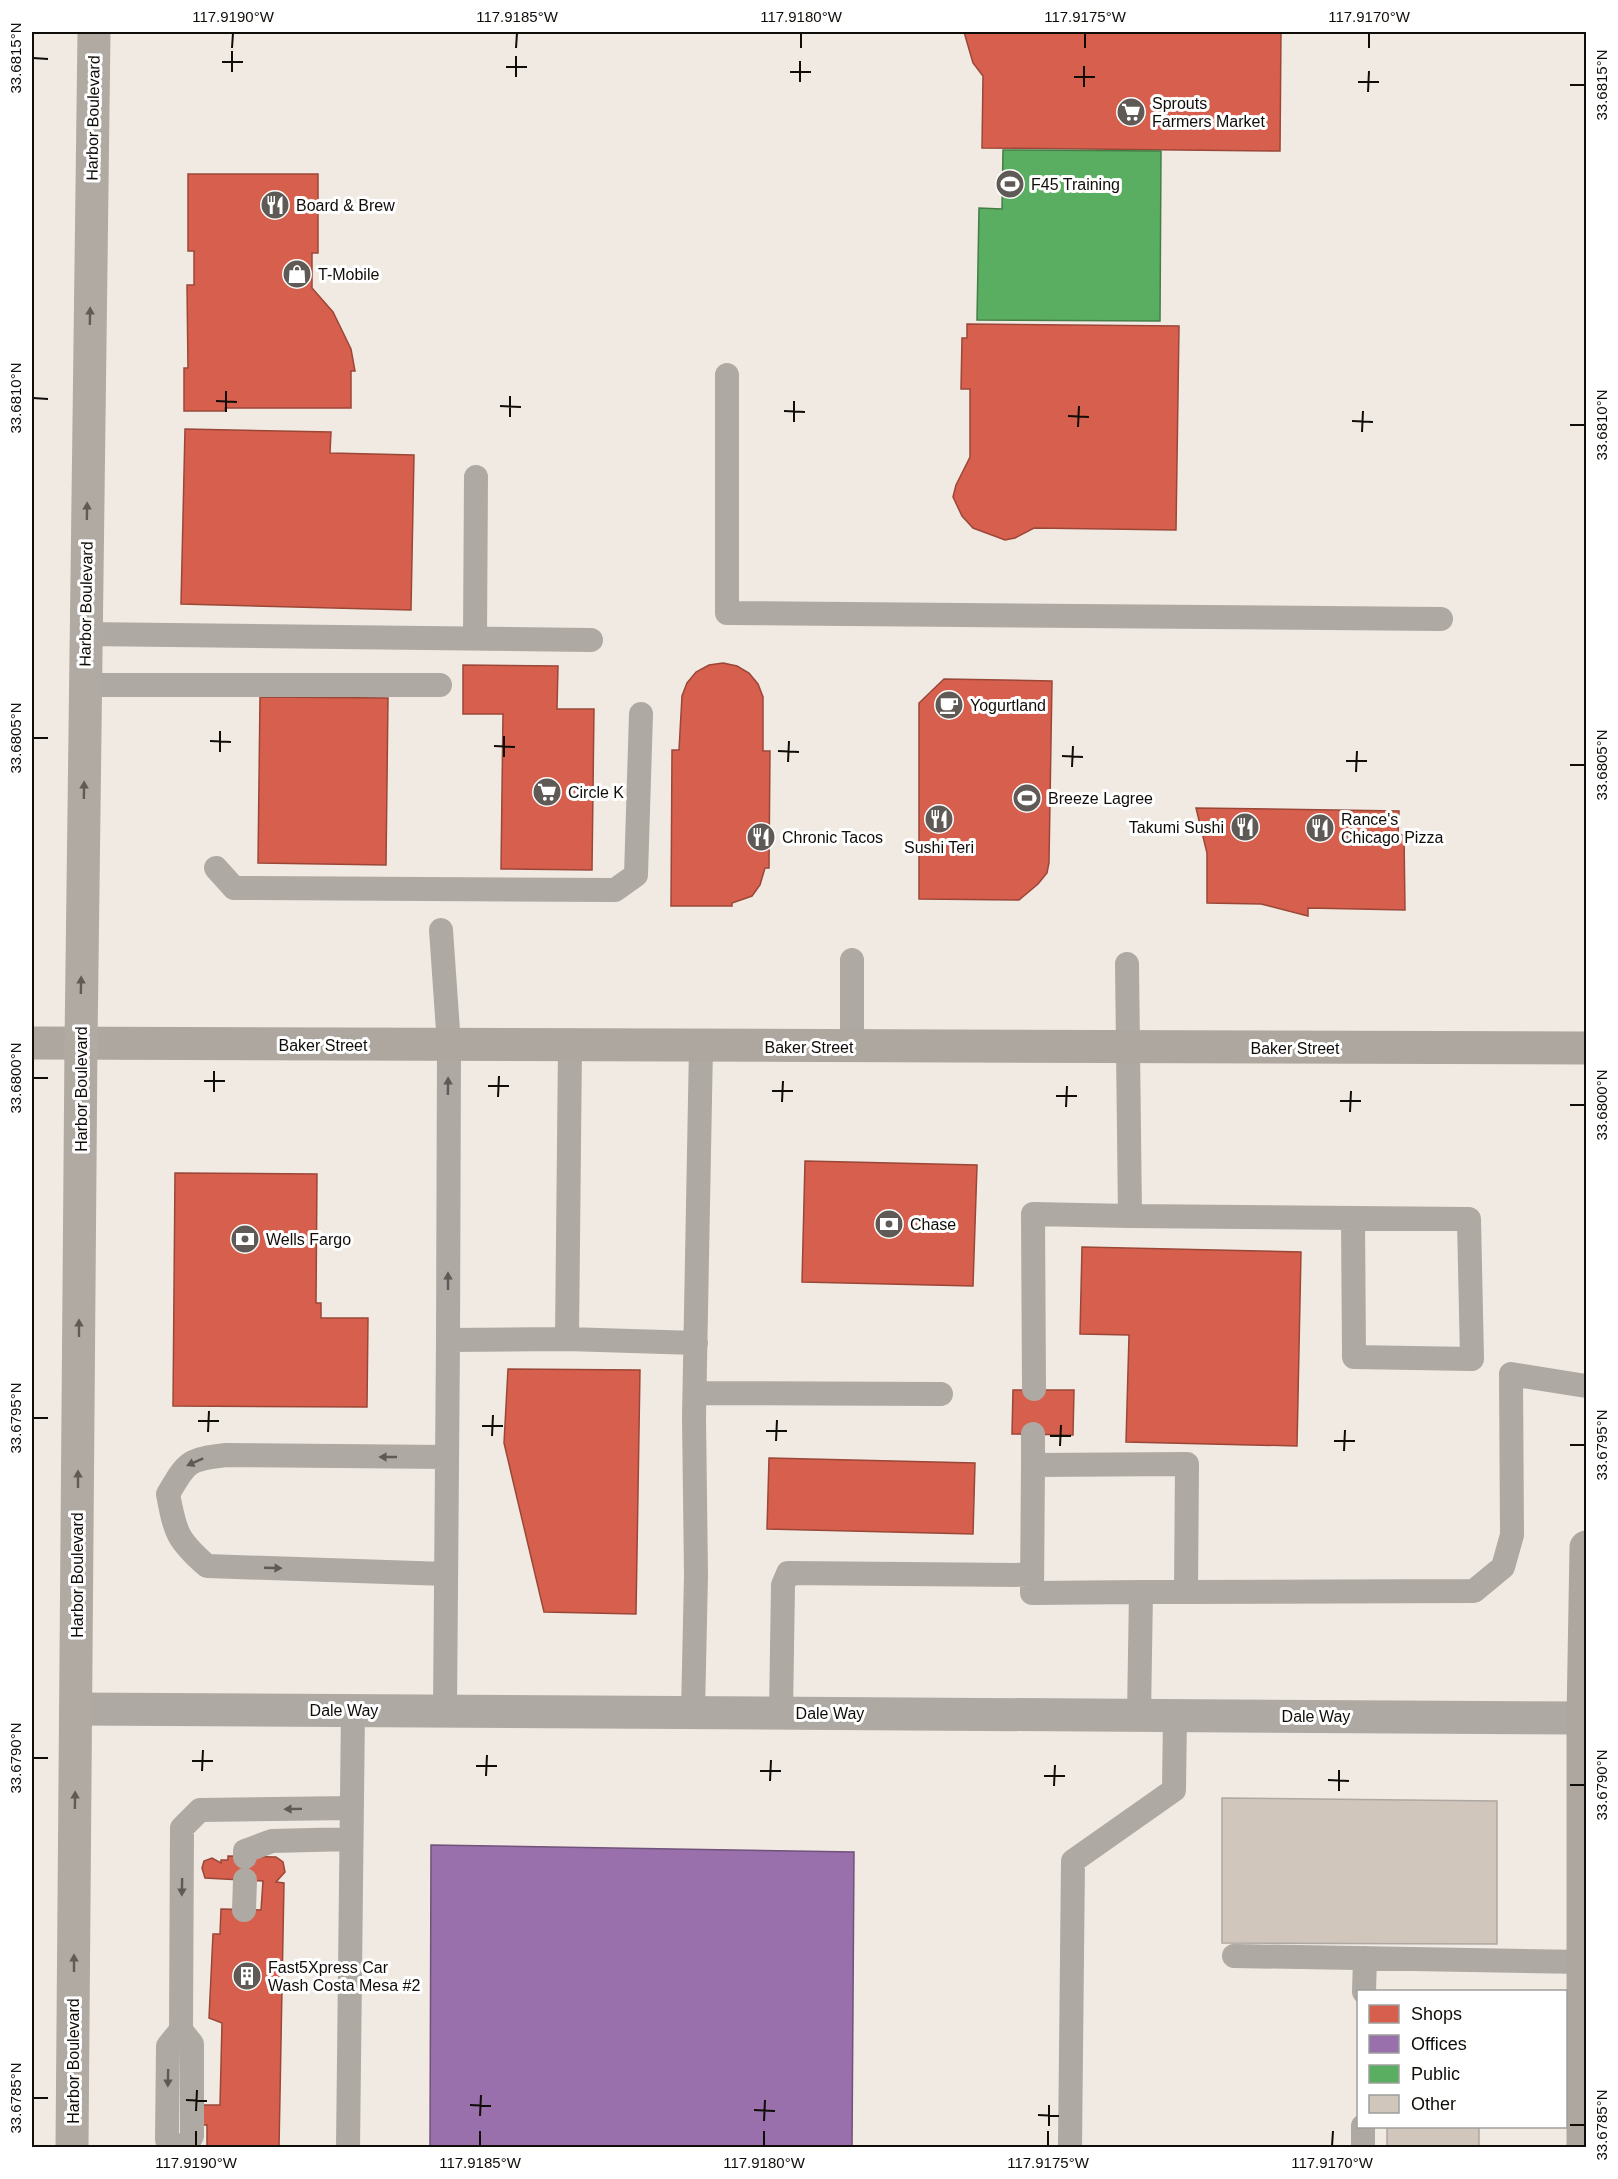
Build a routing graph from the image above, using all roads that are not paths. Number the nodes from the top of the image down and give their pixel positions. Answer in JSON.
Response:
{"nodes":[{"id":1,"x":94,"y":32,"type":"edge"},
{"id":2,"x":727,"y":375,"type":"dead end"},
{"id":3,"x":476,"y":477,"type":"dead end"},
{"id":4,"x":1441,"y":619,"type":"dead end"},
{"id":5,"x":85,"y":634,"type":"junction"},
{"id":6,"x":475,"y":639,"type":"junction"},
{"id":7,"x":591,"y":640,"type":"dead end"},
{"id":8,"x":85,"y":685,"type":"junction"},
{"id":9,"x":440,"y":685,"type":"dead end"},
{"id":10,"x":641,"y":714,"type":"dead end"},
{"id":11,"x":216,"y":868,"type":"dead end"},
{"id":12,"x":441,"y":930,"type":"dead end"},
{"id":13,"x":852,"y":960,"type":"dead end"},
{"id":14,"x":1127,"y":964,"type":"dead end"},
{"id":15,"x":32,"y":1043,"type":"edge"},
{"id":16,"x":81,"y":1044,"type":"junction"},
{"id":17,"x":448,"y":1045,"type":"junction"},
{"id":18,"x":570,"y":1046,"type":"junction"},
{"id":19,"x":701,"y":1046,"type":"junction"},
{"id":20,"x":852,"y":1047,"type":"junction"},
{"id":21,"x":1126,"y":1048,"type":"junction"},
{"id":22,"x":1587,"y":1048,"type":"edge"},
{"id":23,"x":1130,"y":1216,"type":"junction"},
{"id":24,"x":1353,"y":1218,"type":"junction"},
{"id":25,"x":567,"y":1339,"type":"junction"},
{"id":26,"x":448,"y":1340,"type":"junction"},
{"id":27,"x":696,"y":1342,"type":"junction"},
{"id":28,"x":1587,"y":1386,"type":"edge"},
{"id":29,"x":1034,"y":1389,"type":"dead end"},
{"id":30,"x":695,"y":1393,"type":"junction"},
{"id":31,"x":941,"y":1394,"type":"dead end"},
{"id":32,"x":1033,"y":1434,"type":"dead end"},
{"id":33,"x":447,"y":1457,"type":"junction"},
{"id":34,"x":1033,"y":1465,"type":"junction"},
{"id":35,"x":1587,"y":1547,"type":"edge"},
{"id":36,"x":446,"y":1574,"type":"junction"},
{"id":37,"x":1032,"y":1575,"type":"junction"},
{"id":38,"x":1141,"y":1592,"type":"junction"},
{"id":39,"x":1186,"y":1592,"type":"junction"},
{"id":40,"x":1585,"y":1660,"type":"edge"},
{"id":41,"x":76,"y":1709,"type":"junction"},
{"id":42,"x":353,"y":1710,"type":"junction"},
{"id":43,"x":445,"y":1711,"type":"junction"},
{"id":44,"x":693,"y":1712,"type":"junction"},
{"id":45,"x":781,"y":1712,"type":"junction"},
{"id":46,"x":1139,"y":1715,"type":"junction"},
{"id":47,"x":1175,"y":1715,"type":"junction"},
{"id":48,"x":1583,"y":1718,"type":"junction"},
{"id":49,"x":352,"y":1808,"type":"junction"},
{"id":50,"x":351,"y":1839,"type":"junction"},
{"id":51,"x":244,"y":1910,"type":"dead end"},
{"id":52,"x":1234,"y":1956,"type":"dead end"},
{"id":53,"x":1365,"y":1958,"type":"junction"},
{"id":54,"x":1586,"y":1962,"type":"edge"},
{"id":55,"x":1364,"y":1990,"type":"edge"},
{"id":56,"x":181,"y":2030,"type":"junction"},
{"id":57,"x":1363,"y":2128,"type":"edge"},
{"id":58,"x":72,"y":2148,"type":"edge"},
{"id":59,"x":174,"y":2148,"type":"edge"},
{"id":60,"x":184,"y":2148,"type":"edge"},
{"id":61,"x":348,"y":2148,"type":"edge"},
{"id":62,"x":1070,"y":2148,"type":"edge"},
{"id":63,"x":1363,"y":2148,"type":"edge"},
{"id":64,"x":1583,"y":2148,"type":"edge"}],
"edges":[{"from":5,"to":1,"type":"main road","name":"Harbor Boulevard","one_way":true},
{"from":2,"to":4,"type":"lane"},
{"from":3,"to":6,"type":"lane"},
{"from":5,"to":6,"type":"lane"},
{"from":5,"to":8,"type":"main road","name":"Harbor Boulevard"},
{"from":6,"to":7,"type":"lane"},
{"from":8,"to":9,"type":"lane"},
{"from":16,"to":8,"type":"main road","name":"Harbor Boulevard","one_way":true},
{"from":10,"to":11,"type":"lane"},
{"from":12,"to":17,"type":"lane"},
{"from":13,"to":20,"type":"lane"},
{"from":14,"to":21,"type":"lane"},
{"from":15,"to":16,"type":"main road","name":"Baker Street"},
{"from":16,"to":17,"type":"main road","name":"Baker Street"},
{"from":41,"to":16,"type":"main road","name":"Harbor Boulevard","one_way":true},
{"from":17,"to":18,"type":"main road","name":"Baker Street"},
{"from":26,"to":17,"type":"lane","one_way":true},
{"from":18,"to":19,"type":"main road","name":"Baker Street"},
{"from":18,"to":25,"type":"lane"},
{"from":19,"to":20,"type":"main road","name":"Baker Street"},
{"from":19,"to":27,"type":"lane"},
{"from":20,"to":21,"type":"main road","name":"Baker Street"},
{"from":21,"to":22,"type":"main road","name":"Baker Street"},
{"from":21,"to":23,"type":"lane"},
{"from":23,"to":24,"type":"lane"},
{"from":23,"to":29,"type":"lane"},
{"from":24,"to":24,"type":"lane"},
{"from":25,"to":26,"type":"lane"},
{"from":25,"to":27,"type":"lane"},
{"from":26,"to":33,"type":"lane"},
{"from":27,"to":30,"type":"lane"},
{"from":28,"to":39,"type":"lane"},
{"from":30,"to":31,"type":"lane"},
{"from":30,"to":44,"type":"lane"},
{"from":32,"to":34,"type":"lane"},
{"from":33,"to":36,"type":"lane"},
{"from":33,"to":36,"type":"lane","one_way":true},
{"from":34,"to":37,"type":"lane"},
{"from":34,"to":39,"type":"lane"},
{"from":35,"to":40,"type":"main road"},
{"from":36,"to":43,"type":"lane"},
{"from":37,"to":38,"type":"lane"},
{"from":37,"to":45,"type":"lane"},
{"from":38,"to":39,"type":"lane"},
{"from":38,"to":46,"type":"lane"},
{"from":40,"to":48,"type":"main road"},
{"from":41,"to":42,"type":"street","name":"Dale Way"},
{"from":58,"to":41,"type":"main road","name":"Harbor Boulevard","one_way":true},
{"from":42,"to":43,"type":"street","name":"Dale Way"},
{"from":42,"to":49,"type":"lane"},
{"from":43,"to":44,"type":"street","name":"Dale Way"},
{"from":44,"to":45,"type":"street","name":"Dale Way"},
{"from":45,"to":46,"type":"street","name":"Dale Way"},
{"from":46,"to":47,"type":"street","name":"Dale Way"},
{"from":47,"to":48,"type":"street","name":"Dale Way"},
{"from":47,"to":62,"type":"lane"},
{"from":48,"to":54,"type":"main road"},
{"from":49,"to":50,"type":"lane"},
{"from":49,"to":56,"type":"lane","one_way":true},
{"from":50,"to":51,"type":"lane"},
{"from":50,"to":61,"type":"lane"},
{"from":52,"to":53,"type":"lane"},
{"from":53,"to":54,"type":"lane"},
{"from":53,"to":55,"type":"lane"},
{"from":54,"to":64,"type":"main road"},
{"from":56,"to":59,"type":"lane","one_way":true},
{"from":56,"to":60,"type":"lane"},
{"from":57,"to":63,"type":"lane"}]}
